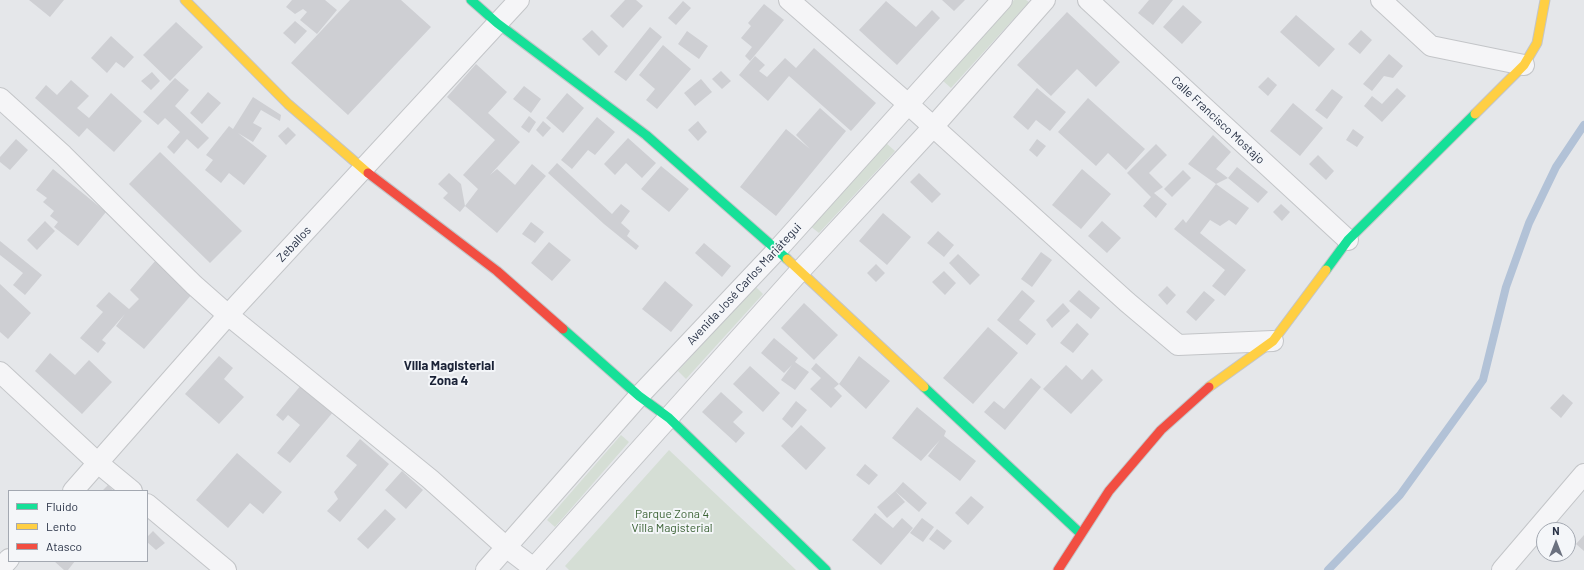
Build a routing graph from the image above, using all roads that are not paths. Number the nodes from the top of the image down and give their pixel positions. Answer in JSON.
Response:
{"nodes":[{"id":1,"x":185,"y":0,"type":"edge"},
{"id":2,"x":471,"y":0,"type":"edge"},
{"id":3,"x":518,"y":0,"type":"edge"},
{"id":4,"x":789,"y":0,"type":"edge"},
{"id":5,"x":1002,"y":0,"type":"edge"},
{"id":6,"x":1044,"y":0,"type":"edge"},
{"id":7,"x":1088,"y":0,"type":"edge"},
{"id":8,"x":1381,"y":0,"type":"edge"},
{"id":9,"x":1545,"y":0,"type":"edge"},
{"id":10,"x":497,"y":23,"type":"junction"},
{"id":11,"x":1524,"y":65,"type":"junction"},
{"id":12,"x":0,"y":98,"type":"edge"},
{"id":13,"x":908,"y":104,"type":"junction"},
{"id":14,"x":933,"y":127,"type":"junction"},
{"id":15,"x":363,"y":170,"type":"junction"},
{"id":16,"x":1348,"y":240,"type":"junction"},
{"id":17,"x":777,"y":250,"type":"junction"},
{"id":18,"x":799,"y":272,"type":"junction"},
{"id":19,"x":228,"y":315,"type":"junction"},
{"id":20,"x":1273,"y":341,"type":"junction"},
{"id":21,"x":0,"y":372,"type":"edge"},
{"id":22,"x":640,"y":396,"type":"junction"},
{"id":23,"x":669,"y":418,"type":"junction"},
{"id":24,"x":98,"y":463,"type":"junction"},
{"id":25,"x":1584,"y":474,"type":"edge"},
{"id":26,"x":74,"y":490,"type":"edge"},
{"id":27,"x":131,"y":490,"type":"edge"},
{"id":28,"x":148,"y":505,"type":"edge"},
{"id":29,"x":1080,"y":533,"type":"junction"},
{"id":30,"x":506,"y":547,"type":"junction"},
{"id":31,"x":8,"y":561,"type":"edge"},
{"id":32,"x":0,"y":569,"type":"edge"},
{"id":33,"x":534,"y":569,"type":"edge"},
{"id":34,"x":226,"y":570,"type":"edge"},
{"id":35,"x":486,"y":570,"type":"edge"},
{"id":36,"x":826,"y":570,"type":"edge"},
{"id":37,"x":1058,"y":570,"type":"edge"},
{"id":38,"x":1502,"y":570,"type":"edge"}],
"edges":[{"from":1,"to":15,"type":"street"},
{"from":2,"to":10,"type":"street"},
{"from":3,"to":10,"type":"street","name":"Zeballos"},
{"from":4,"to":13,"type":"street"},
{"from":5,"to":13,"type":"street","name":"Avenida José Carlos Mariátegui"},
{"from":6,"to":14,"type":"street"},
{"from":7,"to":16,"type":"street","name":"Calle Francisco Mostajo"},
{"from":8,"to":11,"type":"street"},
{"from":9,"to":11,"type":"street"},
{"from":10,"to":15,"type":"street","name":"Zeballos"},
{"from":10,"to":17,"type":"street"},
{"from":11,"to":16,"type":"street"},
{"from":12,"to":19,"type":"street"},
{"from":13,"to":14,"type":"street"},
{"from":13,"to":17,"type":"street","name":"Avenida José Carlos Mariátegui"},
{"from":14,"to":18,"type":"street"},
{"from":14,"to":20,"type":"street"},
{"from":15,"to":19,"type":"street","name":"Zeballos"},
{"from":15,"to":22,"type":"street"},
{"from":16,"to":20,"type":"street"},
{"from":17,"to":18,"type":"street"},
{"from":17,"to":22,"type":"street","name":"Avenida José Carlos Mariátegui"},
{"from":18,"to":23,"type":"street"},
{"from":18,"to":29,"type":"street"},
{"from":19,"to":24,"type":"street","name":"Zeballos"},
{"from":19,"to":30,"type":"street"},
{"from":20,"to":29,"type":"street"},
{"from":21,"to":24,"type":"street"},
{"from":22,"to":23,"type":"street"},
{"from":22,"to":30,"type":"street","name":"Avenida José Carlos Mariátegui"},
{"from":23,"to":33,"type":"street"},
{"from":23,"to":36,"type":"street"},
{"from":24,"to":26,"type":"street","name":"Zeballos"},
{"from":24,"to":27,"type":"street"},
{"from":25,"to":38,"type":"street"},
{"from":28,"to":34,"type":"street"},
{"from":29,"to":37,"type":"street"},
{"from":30,"to":33,"type":"street"},
{"from":30,"to":35,"type":"street","name":"Avenida José Carlos Mariátegui"},
{"from":31,"to":32,"type":"street"}]}
